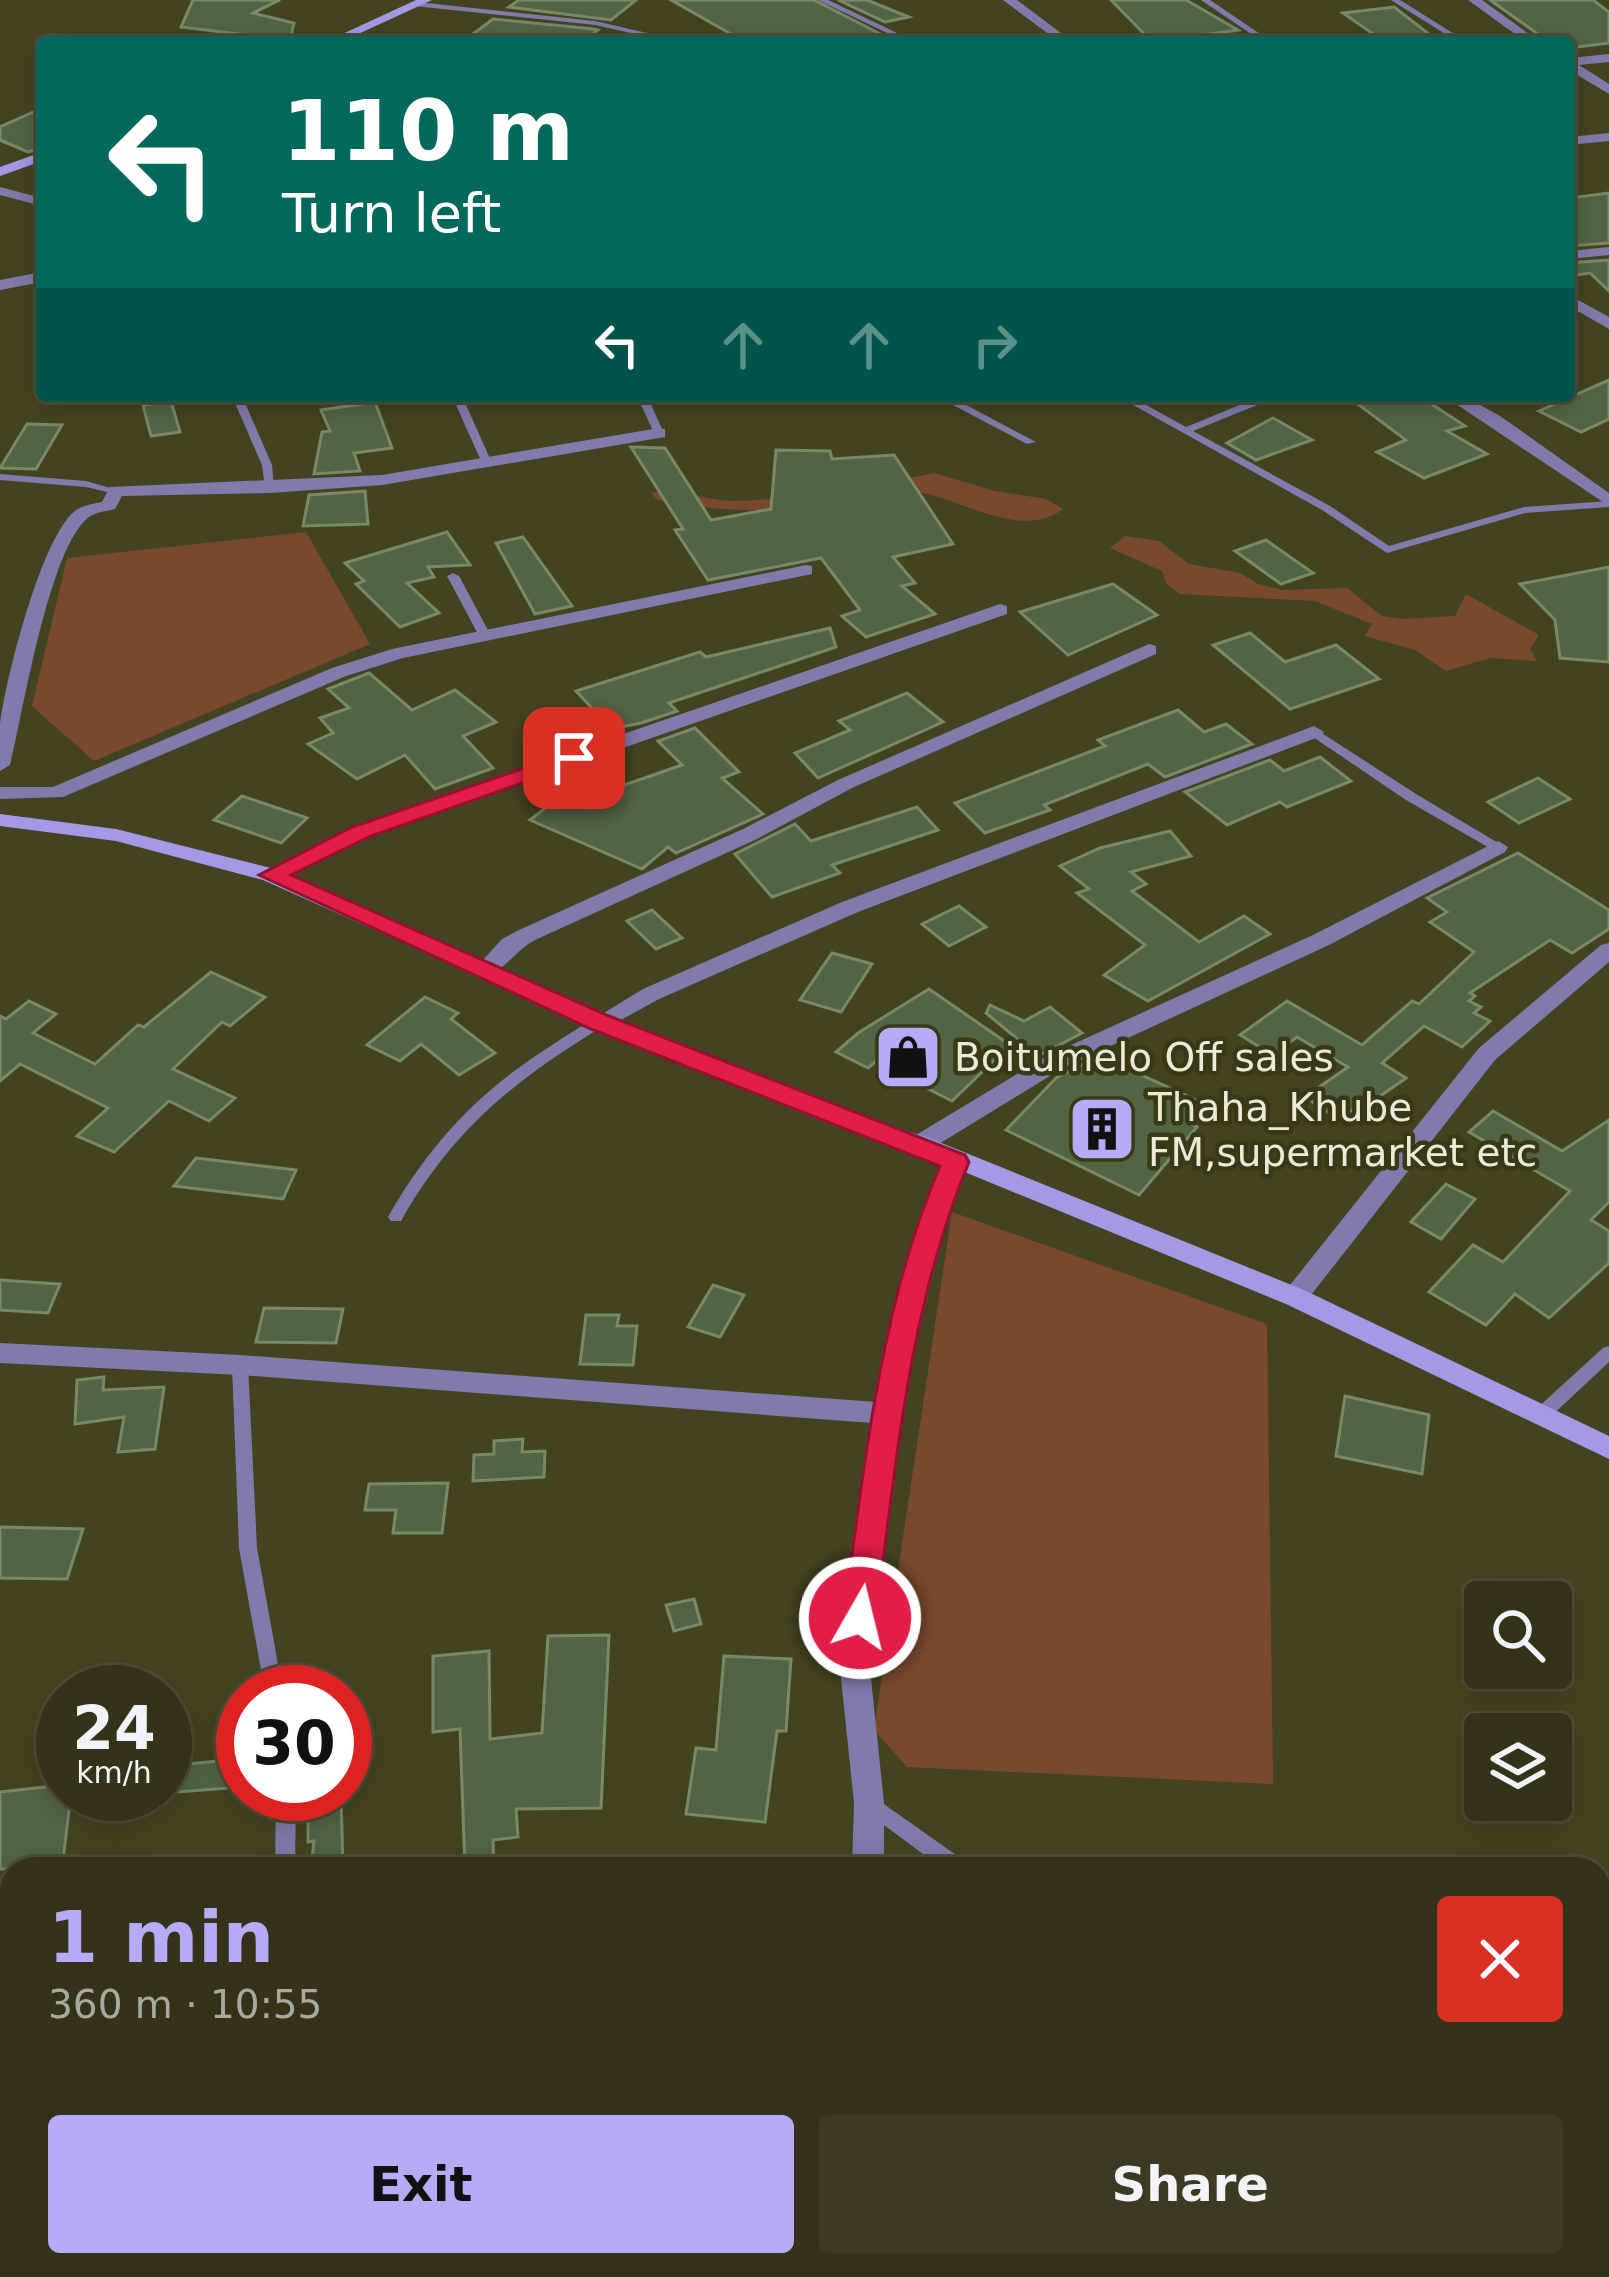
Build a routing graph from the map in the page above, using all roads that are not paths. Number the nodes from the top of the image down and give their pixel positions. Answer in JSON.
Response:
{"nodes":[{"id":1,"x":822,"y":0,"type":"edge"},
{"id":2,"x":1010,"y":0,"type":"edge"},
{"id":3,"x":1205,"y":0,"type":"edge"},
{"id":4,"x":1395,"y":0,"type":"edge"},
{"id":5,"x":1474,"y":0,"type":"edge"},
{"id":6,"x":421,"y":2,"type":"edge"},
{"id":7,"x":344,"y":36,"type":"edge"},
{"id":8,"x":655,"y":36,"type":"edge"},
{"id":9,"x":899,"y":36,"type":"edge"},
{"id":10,"x":1059,"y":36,"type":"edge"},
{"id":11,"x":1259,"y":36,"type":"edge"},
{"id":12,"x":1453,"y":36,"type":"edge"},
{"id":13,"x":1525,"y":36,"type":"edge"},
{"id":14,"x":1609,"y":58,"type":"edge"},
{"id":15,"x":1575,"y":62,"type":"edge"},
{"id":16,"x":1575,"y":67,"type":"edge"},
{"id":17,"x":1609,"y":90,"type":"edge"},
{"id":18,"x":1609,"y":137,"type":"edge"},
{"id":19,"x":1575,"y":140,"type":"edge"},
{"id":20,"x":36,"y":158,"type":"edge"},
{"id":21,"x":0,"y":172,"type":"edge"},
{"id":22,"x":0,"y":191,"type":"edge"},
{"id":23,"x":36,"y":200,"type":"edge"},
{"id":24,"x":1609,"y":251,"type":"edge"},
{"id":25,"x":1575,"y":254,"type":"edge"},
{"id":26,"x":36,"y":278,"type":"edge"},
{"id":27,"x":0,"y":285,"type":"edge"},
{"id":28,"x":1575,"y":304,"type":"edge"},
{"id":29,"x":1609,"y":324,"type":"edge"},
{"id":30,"x":240,"y":402,"type":"edge"},
{"id":31,"x":460,"y":402,"type":"edge"},
{"id":32,"x":645,"y":402,"type":"edge"},
{"id":33,"x":953,"y":402,"type":"edge"},
{"id":34,"x":1134,"y":402,"type":"edge"},
{"id":35,"x":1253,"y":402,"type":"edge"},
{"id":36,"x":1463,"y":402,"type":"edge"},
{"id":37,"x":1189,"y":429,"type":"junction"},
{"id":38,"x":659,"y":433,"type":"joint"},
{"id":39,"x":1031,"y":442,"type":"dead end"},
{"id":40,"x":488,"y":463,"type":"junction"},
{"id":41,"x":0,"y":477,"type":"edge"},
{"id":42,"x":270,"y":488,"type":"junction"},
{"id":43,"x":116,"y":491,"type":"junction"},
{"id":44,"x":1609,"y":502,"type":"edge"},
{"id":45,"x":806,"y":570,"type":"dead end"},
{"id":46,"x":453,"y":576,"type":"dead end"},
{"id":47,"x":1000,"y":610,"type":"dead end"},
{"id":48,"x":484,"y":634,"type":"junction"},
{"id":49,"x":1149,"y":650,"type":"dead end"},
{"id":50,"x":1314,"y":732,"type":"joint"},
{"id":51,"x":0,"y":765,"type":"edge"},
{"id":52,"x":0,"y":793,"type":"edge"},
{"id":53,"x":0,"y":820,"type":"edge"},
{"id":54,"x":1498,"y":847,"type":"joint"},
{"id":55,"x":271,"y":875,"type":"junction"},
{"id":56,"x":1609,"y":950,"type":"edge"},
{"id":57,"x":485,"y":970,"type":"junction"},
{"id":58,"x":600,"y":1022,"type":"junction"},
{"id":59,"x":920,"y":1144,"type":"junction"},
{"id":60,"x":956,"y":1162,"type":"junction"},
{"id":61,"x":396,"y":1217,"type":"dead end"},
{"id":62,"x":1295,"y":1297,"type":"junction"},
{"id":63,"x":1609,"y":1352,"type":"edge"},
{"id":64,"x":0,"y":1353,"type":"edge"},
{"id":65,"x":240,"y":1365,"type":"junction"},
{"id":66,"x":887,"y":1413,"type":"junction"},
{"id":67,"x":1540,"y":1414,"type":"junction"},
{"id":68,"x":1609,"y":1448,"type":"edge"},
{"id":69,"x":269,"y":1665,"type":"edge"},
{"id":70,"x":869,"y":1803,"type":"junction"},
{"id":71,"x":286,"y":1821,"type":"edge"},
{"id":72,"x":285,"y":1857,"type":"edge"},
{"id":73,"x":868,"y":1857,"type":"edge"},
{"id":74,"x":943,"y":1857,"type":"edge"}],
"edges":[{"from":1,"to":9,"type":"lane"},
{"from":2,"to":10,"type":"street"},
{"from":3,"to":11,"type":"lane"},
{"from":4,"to":12,"type":"lane"},
{"from":5,"to":13,"type":"street"},
{"from":6,"to":7,"type":"main road"},
{"from":6,"to":8,"type":"lane"},
{"from":14,"to":15,"type":"street"},
{"from":16,"to":17,"type":"street"},
{"from":18,"to":19,"type":"street"},
{"from":20,"to":21,"type":"main road"},
{"from":22,"to":23,"type":"street"},
{"from":24,"to":25,"type":"street"},
{"from":26,"to":27,"type":"street"},
{"from":28,"to":29,"type":"street"},
{"from":30,"to":42,"type":"lane"},
{"from":31,"to":40,"type":"lane"},
{"from":32,"to":38,"type":"lane"},
{"from":33,"to":39,"type":"lane"},
{"from":34,"to":37,"type":"lane"},
{"from":35,"to":37,"type":"lane"},
{"from":36,"to":44,"type":"street"},
{"from":37,"to":44,"type":"lane"},
{"from":38,"to":40,"type":"street"},
{"from":40,"to":42,"type":"street"},
{"from":41,"to":43,"type":"lane"},
{"from":42,"to":43,"type":"street"},
{"from":43,"to":51,"type":"street"},
{"from":45,"to":48,"type":"street"},
{"from":46,"to":48,"type":"lane"},
{"from":47,"to":55,"type":"street"},
{"from":48,"to":52,"type":"street"},
{"from":49,"to":57,"type":"street"},
{"from":50,"to":54,"type":"lane"},
{"from":50,"to":58,"type":"street"},
{"from":53,"to":55,"type":"main road"},
{"from":54,"to":59,"type":"street"},
{"from":55,"to":57,"type":"main road"},
{"from":56,"to":62,"type":"street"},
{"from":57,"to":58,"type":"main road"},
{"from":58,"to":59,"type":"main road"},
{"from":58,"to":61,"type":"lane"},
{"from":59,"to":60,"type":"main road"},
{"from":60,"to":62,"type":"main road"},
{"from":60,"to":66,"type":"street"},
{"from":62,"to":67,"type":"main road"},
{"from":63,"to":67,"type":"lane"},
{"from":64,"to":65,"type":"street"},
{"from":65,"to":66,"type":"street"},
{"from":65,"to":69,"type":"lane"},
{"from":66,"to":70,"type":"street"},
{"from":67,"to":68,"type":"main road"},
{"from":70,"to":73,"type":"street"},
{"from":70,"to":74,"type":"lane"},
{"from":71,"to":72,"type":"lane"}]}
